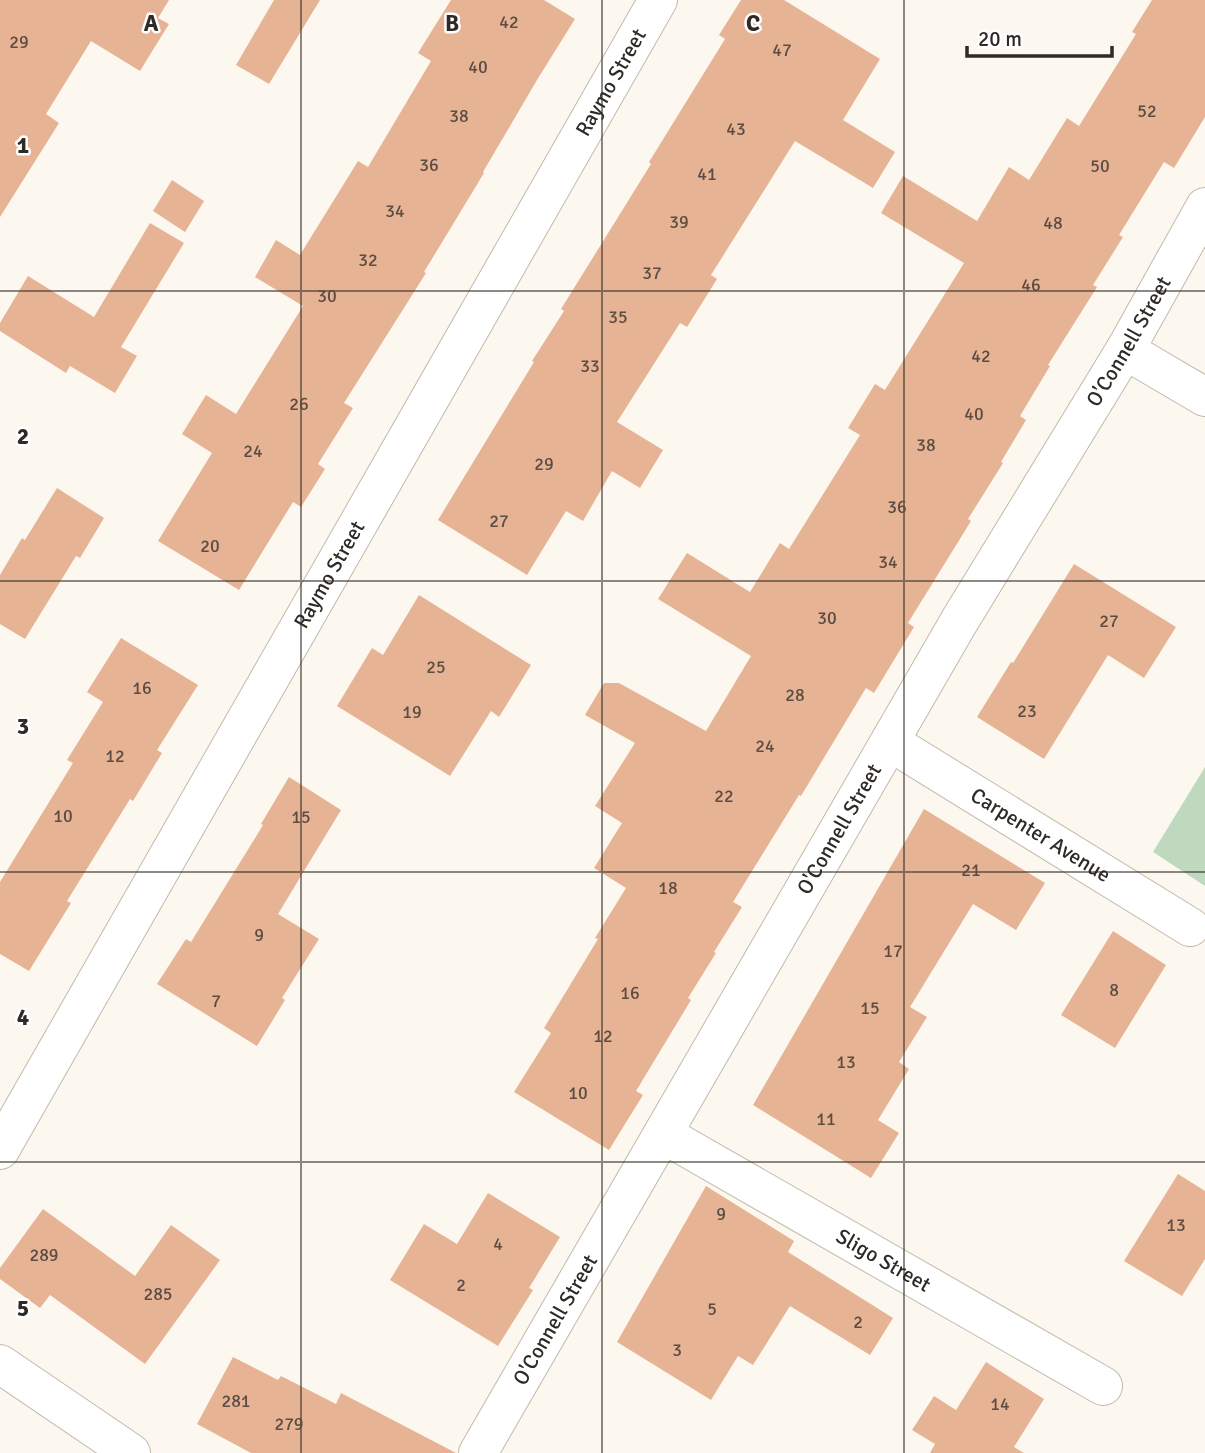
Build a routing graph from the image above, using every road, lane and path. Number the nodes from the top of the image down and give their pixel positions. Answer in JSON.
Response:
{"nodes":[{"id":1,"x":658,"y":0,"type":"edge"},
{"id":2,"x":1205,"y":207,"type":"edge"},
{"id":3,"x":1125,"y":350,"type":"junction"},
{"id":4,"x":1205,"y":397,"type":"edge"},
{"id":5,"x":890,"y":742,"type":"junction"},
{"id":6,"x":1190,"y":927,"type":"dead end"},
{"id":7,"x":663,"y":1134,"type":"junction"},
{"id":8,"x":0,"y":1150,"type":"edge"},
{"id":9,"x":0,"y":1364,"type":"edge"},
{"id":10,"x":1103,"y":1386,"type":"dead end"},
{"id":11,"x":131,"y":1453,"type":"edge"},
{"id":12,"x":478,"y":1453,"type":"edge"}],
"edges":[{"from":1,"to":8,"type":"street","name":"Raymo Street"},
{"from":2,"to":3,"type":"street","name":"O'Connell Street"},
{"from":3,"to":4,"type":"street"},
{"from":3,"to":5,"type":"street","name":"O'Connell Street"},
{"from":5,"to":6,"type":"street","name":"Carpenter Avenue"},
{"from":5,"to":7,"type":"street","name":"O'Connell Street"},
{"from":7,"to":10,"type":"street","name":"Sligo Street"},
{"from":7,"to":12,"type":"street","name":"O'Connell Street"},
{"from":9,"to":11,"type":"street"}]}
